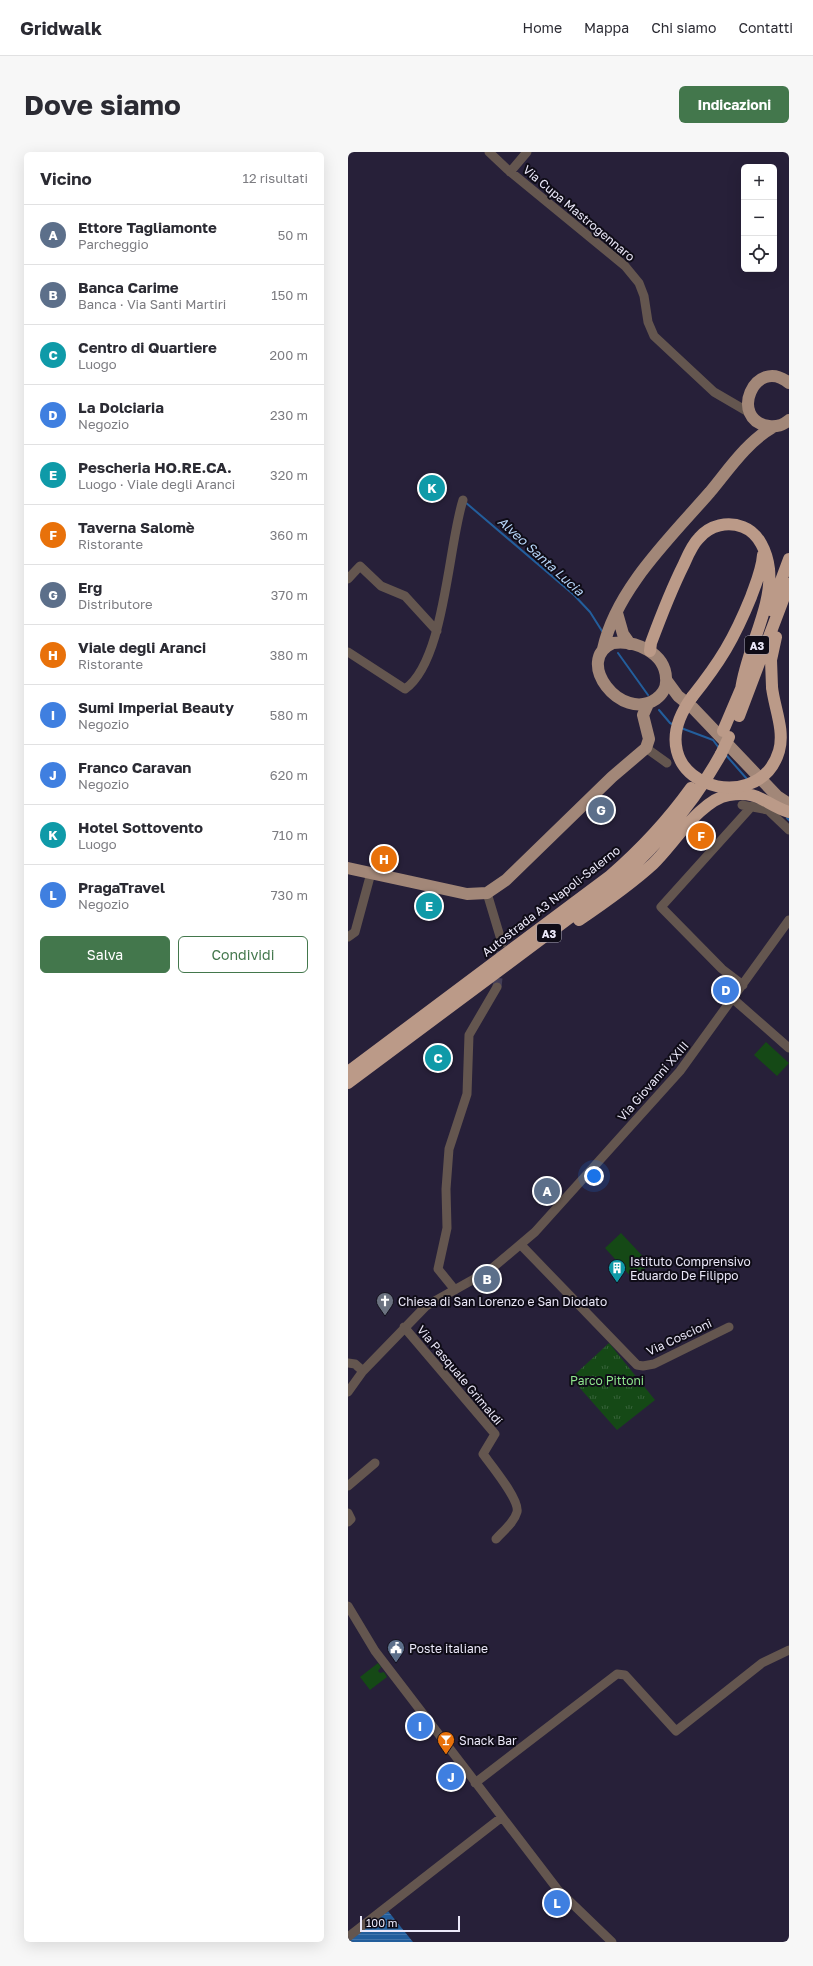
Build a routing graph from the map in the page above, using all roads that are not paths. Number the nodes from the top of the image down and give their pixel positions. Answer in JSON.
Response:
{"nodes":[{"id":1,"x":489,"y":152,"type":"edge"},
{"id":2,"x":527,"y":152,"type":"edge"},
{"id":3,"x":510,"y":172,"type":"junction"},
{"id":4,"x":789,"y":382,"type":"edge"},
{"id":5,"x":749,"y":392,"type":"junction"},
{"id":6,"x":734,"y":403,"type":"junction"},
{"id":7,"x":751,"y":415,"type":"junction"},
{"id":8,"x":789,"y":420,"type":"edge"},
{"id":9,"x":773,"y":426,"type":"junction"},
{"id":10,"x":753,"y":442,"type":"junction"},
{"id":11,"x":463,"y":500,"type":"dead end"},
{"id":12,"x":762,"y":546,"type":"junction"},
{"id":13,"x":789,"y":558,"type":"edge"},
{"id":14,"x":348,"y":579,"type":"edge"},
{"id":15,"x":789,"y":584,"type":"edge"},
{"id":16,"x":789,"y":601,"type":"edge"},
{"id":17,"x":617,"y":613,"type":"junction"},
{"id":18,"x":437,"y":631,"type":"junction"},
{"id":19,"x":630,"y":644,"type":"junction"},
{"id":20,"x":603,"y":649,"type":"junction"},
{"id":21,"x":650,"y":651,"type":"junction"},
{"id":22,"x":348,"y":652,"type":"edge"},
{"id":23,"x":667,"y":681,"type":"junction"},
{"id":24,"x":741,"y":690,"type":"junction"},
{"id":25,"x":660,"y":696,"type":"junction"},
{"id":26,"x":678,"y":696,"type":"junction"},
{"id":27,"x":627,"y":703,"type":"junction"},
{"id":28,"x":648,"y":704,"type":"junction"},
{"id":29,"x":645,"y":725,"type":"junction"},
{"id":30,"x":726,"y":734,"type":"junction"},
{"id":31,"x":646,"y":748,"type":"junction"},
{"id":32,"x":718,"y":751,"type":"junction"},
{"id":33,"x":667,"y":763,"type":"dead end"},
{"id":34,"x":789,"y":804,"type":"edge"},
{"id":35,"x":742,"y":805,"type":"dead end"},
{"id":36,"x":752,"y":806,"type":"junction"},
{"id":37,"x":789,"y":812,"type":"edge"},
{"id":38,"x":789,"y":830,"type":"edge"},
{"id":39,"x":348,"y":868,"type":"edge"},
{"id":40,"x":371,"y":873,"type":"junction"},
{"id":41,"x":487,"y":893,"type":"junction"},
{"id":42,"x":789,"y":920,"type":"edge"},
{"id":43,"x":348,"y":938,"type":"edge"},
{"id":44,"x":502,"y":943,"type":"tunnel mouth"},
{"id":45,"x":484,"y":982,"type":"junction"},
{"id":46,"x":743,"y":985,"type":"junction"},
{"id":47,"x":497,"y":987,"type":"tunnel mouth"},
{"id":48,"x":732,"y":998,"type":"junction"},
{"id":49,"x":789,"y":1048,"type":"edge"},
{"id":50,"x":348,"y":1072,"type":"edge"},
{"id":51,"x":348,"y":1083,"type":"edge"},
{"id":52,"x":521,"y":1245,"type":"junction"},
{"id":53,"x":455,"y":1290,"type":"junction"},
{"id":54,"x":404,"y":1327,"type":"junction"},
{"id":55,"x":729,"y":1327,"type":"dead end"},
{"id":56,"x":348,"y":1362,"type":"edge"},
{"id":57,"x":363,"y":1371,"type":"junction"},
{"id":58,"x":348,"y":1392,"type":"edge"},
{"id":59,"x":375,"y":1463,"type":"dead end"},
{"id":60,"x":348,"y":1486,"type":"edge"},
{"id":61,"x":348,"y":1514,"type":"edge"},
{"id":62,"x":348,"y":1522,"type":"edge"},
{"id":63,"x":496,"y":1539,"type":"dead end"},
{"id":64,"x":348,"y":1606,"type":"edge"},
{"id":65,"x":789,"y":1650,"type":"edge"},
{"id":66,"x":475,"y":1783,"type":"junction"},
{"id":67,"x":502,"y":1817,"type":"junction"},
{"id":68,"x":348,"y":1937,"type":"edge"},
{"id":69,"x":612,"y":1942,"type":"edge"}],
"edges":[{"from":1,"to":3,"type":"street","name":"Via Cupa Mastrogennaro"},
{"from":2,"to":3,"type":"street"},
{"from":3,"to":6,"type":"street","name":"Via Cupa Mastrogennaro"},
{"from":4,"to":5,"type":"main road"},
{"from":5,"to":6,"type":"street"},
{"from":5,"to":7,"type":"main road"},
{"from":6,"to":7,"type":"street","name":"Via Cupa Mastrogennaro"},
{"from":7,"to":9,"type":"main road"},
{"from":7,"to":10,"type":"main road"},
{"from":8,"to":9,"type":"main road"},
{"from":9,"to":10,"type":"main road"},
{"from":10,"to":17,"type":"main road"},
{"from":11,"to":18,"type":"street"},
{"from":12,"to":16,"type":"highway","bridge":true},
{"from":12,"to":21,"type":"highway"},
{"from":12,"to":24,"type":"highway"},
{"from":13,"to":24,"type":"highway","name":"Autostrada A3 Napoli-Salerno","number":"A3"},
{"from":14,"to":18,"type":"street"},
{"from":15,"to":30,"type":"highway","name":"Autostrada A3 Napoli-Salerno","number":"A3"},
{"from":17,"to":19,"type":"main road"},
{"from":17,"to":20,"type":"main road"},
{"from":18,"to":22,"type":"street"},
{"from":19,"to":20,"type":"main road"},
{"from":19,"to":21,"type":"main road"},
{"from":20,"to":27,"type":"main road"},
{"from":21,"to":23,"type":"main road"},
{"from":23,"to":25,"type":"main road"},
{"from":23,"to":26,"type":"main road"},
{"from":24,"to":30,"type":"highway","name":"Autostrada A3 Napoli-Salerno","number":"A3"},
{"from":25,"to":26,"type":"main road"},
{"from":25,"to":28,"type":"main road"},
{"from":26,"to":34,"type":"main road"},
{"from":27,"to":28,"type":"main road"},
{"from":27,"to":29,"type":"main road"},
{"from":28,"to":29,"type":"main road"},
{"from":29,"to":31,"type":"main road"},
{"from":30,"to":32,"type":"highway","name":"Autostrada A3 Napoli-Salerno","number":"A3"},
{"from":31,"to":33,"type":"street"},
{"from":31,"to":41,"type":"main road"},
{"from":32,"to":45,"type":"highway","name":"Autostrada A3 Napoli-Salerno","number":"A3"},
{"from":32,"to":50,"type":"highway","name":"Autostrada A3 Napoli-Salerno","number":"A3"},
{"from":35,"to":36,"type":"street"},
{"from":36,"to":38,"type":"street"},
{"from":36,"to":46,"type":"street"},
{"from":37,"to":45,"type":"highway"},
{"from":39,"to":40,"type":"main road"},
{"from":40,"to":41,"type":"main road"},
{"from":40,"to":43,"type":"street"},
{"from":41,"to":44,"type":"street"},
{"from":42,"to":46,"type":"street","name":"Via Giovanni XXIII"},
{"from":45,"to":51,"type":"highway","name":"Autostrada A3 Napoli-Salerno","number":"A3"},
{"from":46,"to":48,"type":"street","name":"Via Giovanni XXIII"},
{"from":47,"to":53,"type":"street"},
{"from":48,"to":49,"type":"street"},
{"from":48,"to":52,"type":"street","name":"Via Giovanni XXIII"},
{"from":52,"to":53,"type":"street","name":"Via Giovanni XXIII"},
{"from":52,"to":55,"type":"street","name":"Via Coscioni"},
{"from":53,"to":54,"type":"street","name":"Via Giovanni XXIII"},
{"from":54,"to":57,"type":"street","name":"Via Giovanni XXIII"},
{"from":54,"to":63,"type":"street","name":"Via Pasquale Grimaldi"},
{"from":56,"to":57,"type":"street"},
{"from":57,"to":58,"type":"street","name":"Via Giovanni XXIII"},
{"from":59,"to":60,"type":"street"},
{"from":61,"to":62,"type":"street"},
{"from":64,"to":66,"type":"street"},
{"from":65,"to":66,"type":"street"},
{"from":66,"to":67,"type":"street"},
{"from":67,"to":68,"type":"street"},
{"from":67,"to":69,"type":"street"}]}
